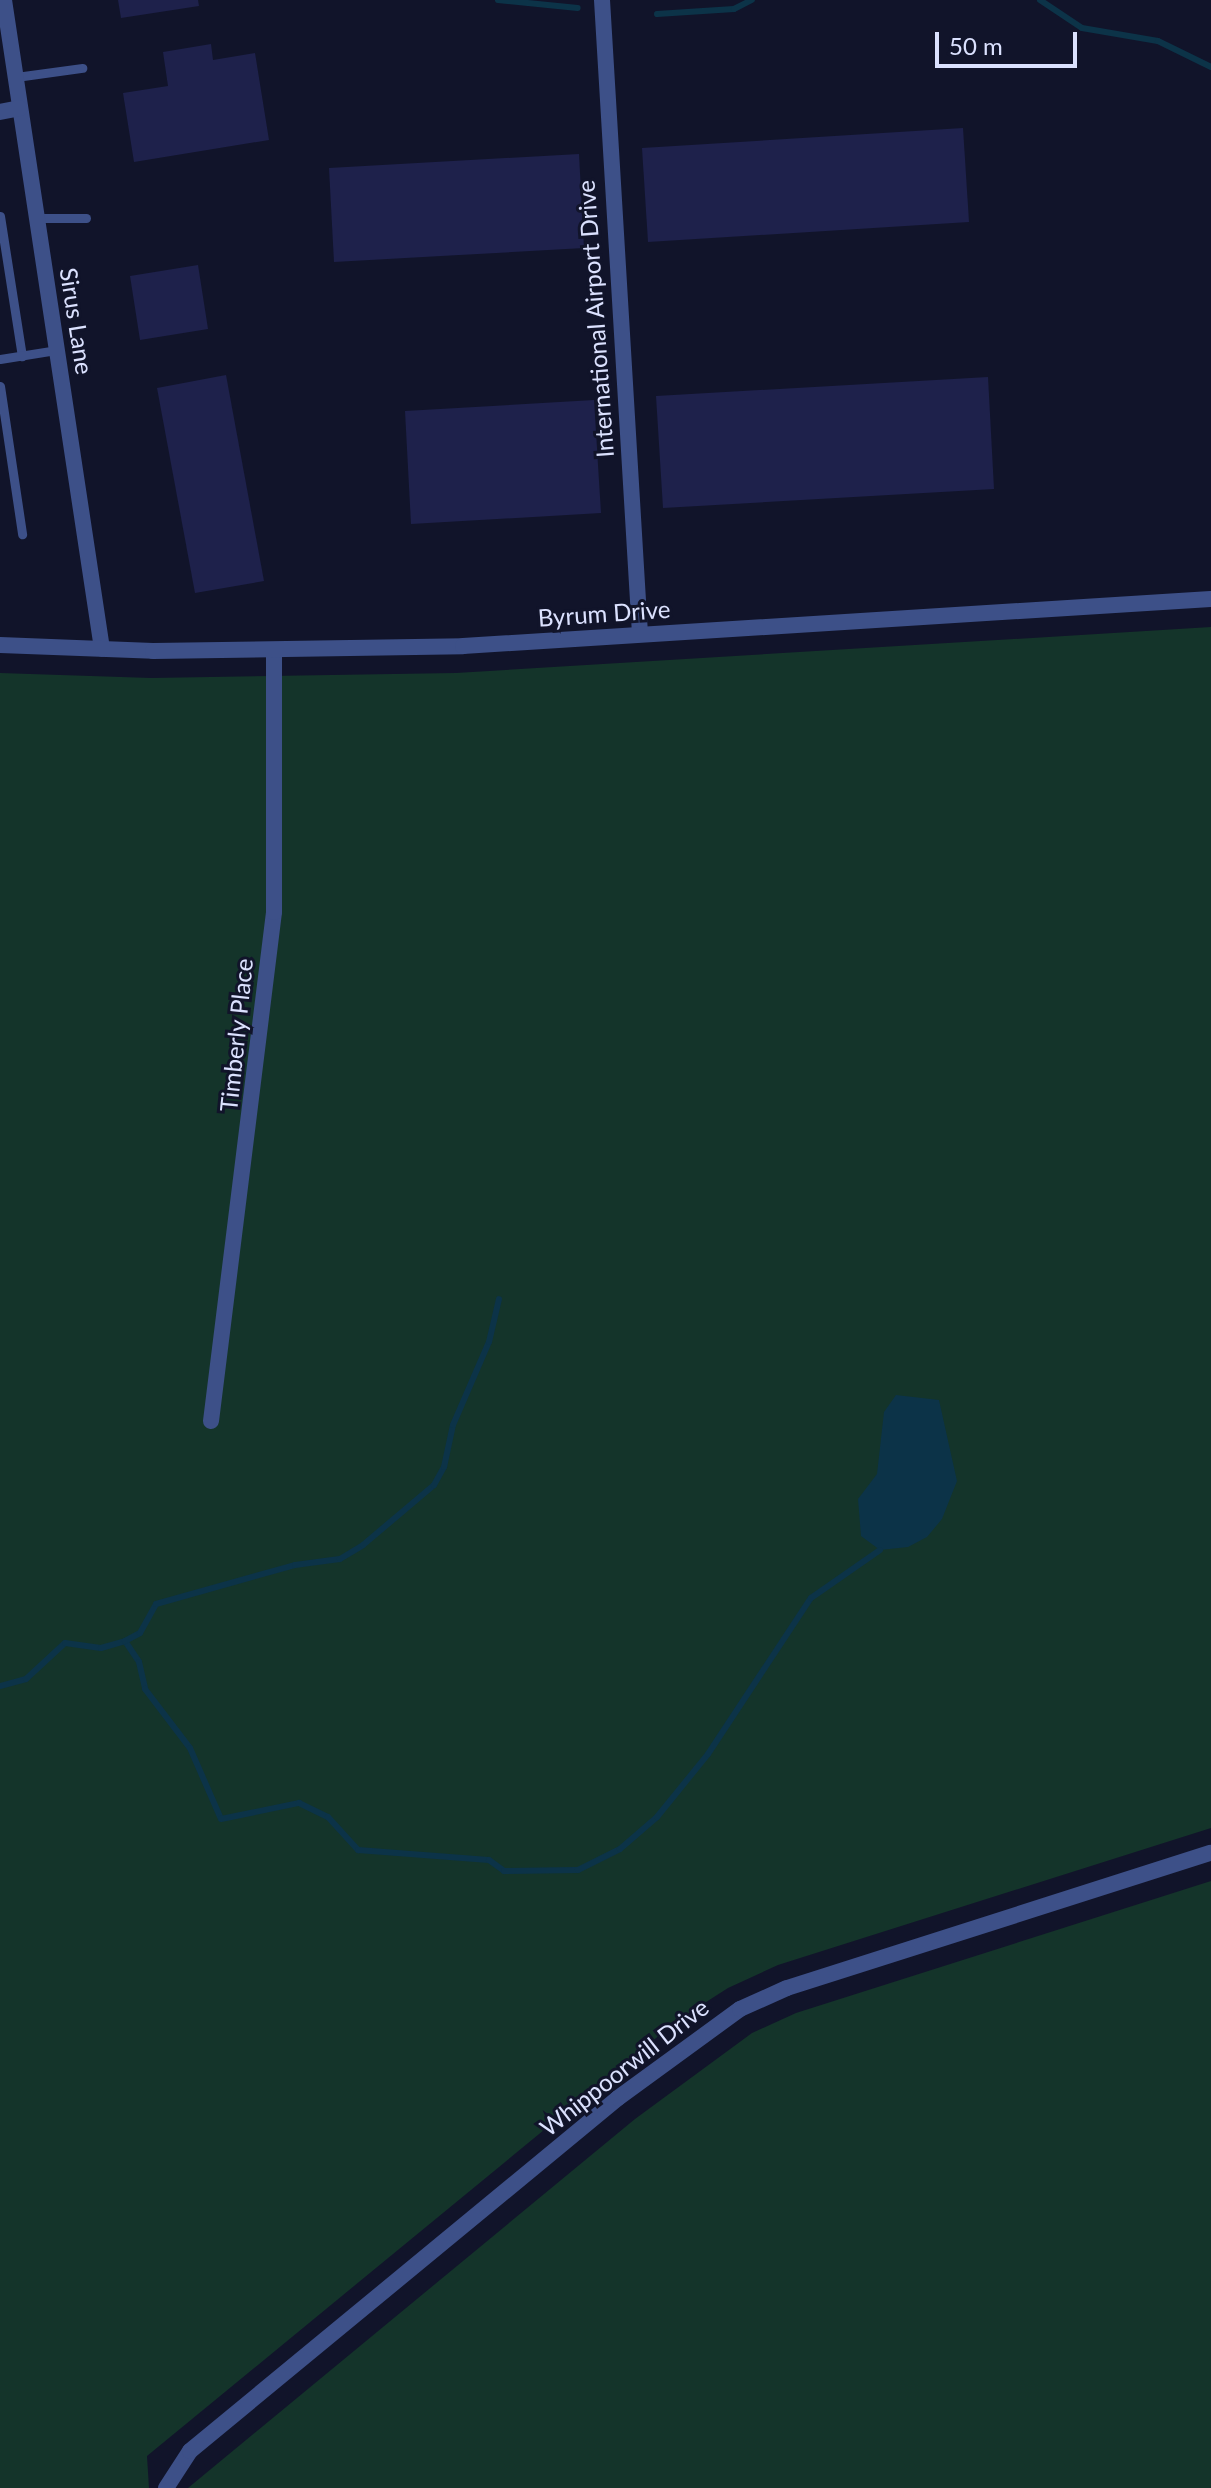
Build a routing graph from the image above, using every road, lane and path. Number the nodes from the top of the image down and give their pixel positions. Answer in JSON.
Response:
{"nodes":[{"id":1,"x":4,"y":0,"type":"edge"},
{"id":2,"x":602,"y":0,"type":"edge"},
{"id":3,"x":82,"y":68,"type":"dead end"},
{"id":4,"x":16,"y":77,"type":"junction"},
{"id":5,"x":20,"y":108,"type":"junction"},
{"id":6,"x":0,"y":112,"type":"edge"},
{"id":7,"x":0,"y":216,"type":"edge"},
{"id":8,"x":37,"y":218,"type":"junction"},
{"id":9,"x":86,"y":218,"type":"dead end"},
{"id":10,"x":57,"y":350,"type":"junction"},
{"id":11,"x":22,"y":356,"type":"junction"},
{"id":12,"x":0,"y":359,"type":"edge"},
{"id":13,"x":0,"y":386,"type":"edge"},
{"id":14,"x":22,"y":534,"type":"dead end"},
{"id":15,"x":1211,"y":599,"type":"edge"},
{"id":16,"x":640,"y":634,"type":"junction"},
{"id":17,"x":0,"y":645,"type":"edge"},
{"id":18,"x":102,"y":649,"type":"junction"},
{"id":19,"x":274,"y":651,"type":"junction"},
{"id":20,"x":211,"y":1421,"type":"dead end"},
{"id":21,"x":1211,"y":1853,"type":"edge"},
{"id":22,"x":166,"y":2488,"type":"edge"}],
"edges":[{"from":1,"to":4,"type":"street","name":"Sirus Lane"},
{"from":2,"to":16,"type":"street","name":"International Airport Drive"},
{"from":3,"to":4,"type":"lane"},
{"from":4,"to":5,"type":"street","name":"Sirus Lane"},
{"from":5,"to":6,"type":"street"},
{"from":5,"to":8,"type":"street","name":"Sirus Lane"},
{"from":7,"to":11,"type":"lane"},
{"from":8,"to":9,"type":"lane"},
{"from":8,"to":10,"type":"street","name":"Sirus Lane"},
{"from":10,"to":11,"type":"lane"},
{"from":10,"to":18,"type":"street","name":"Sirus Lane"},
{"from":11,"to":12,"type":"lane"},
{"from":13,"to":14,"type":"lane"},
{"from":15,"to":16,"type":"street","name":"Byrum Drive"},
{"from":16,"to":19,"type":"street","name":"Byrum Drive"},
{"from":17,"to":18,"type":"street","name":"Byrum Drive"},
{"from":18,"to":19,"type":"street","name":"Byrum Drive"},
{"from":19,"to":20,"type":"street","name":"Timberly Place"},
{"from":21,"to":22,"type":"street","name":"Whippoorwill Drive"}]}
